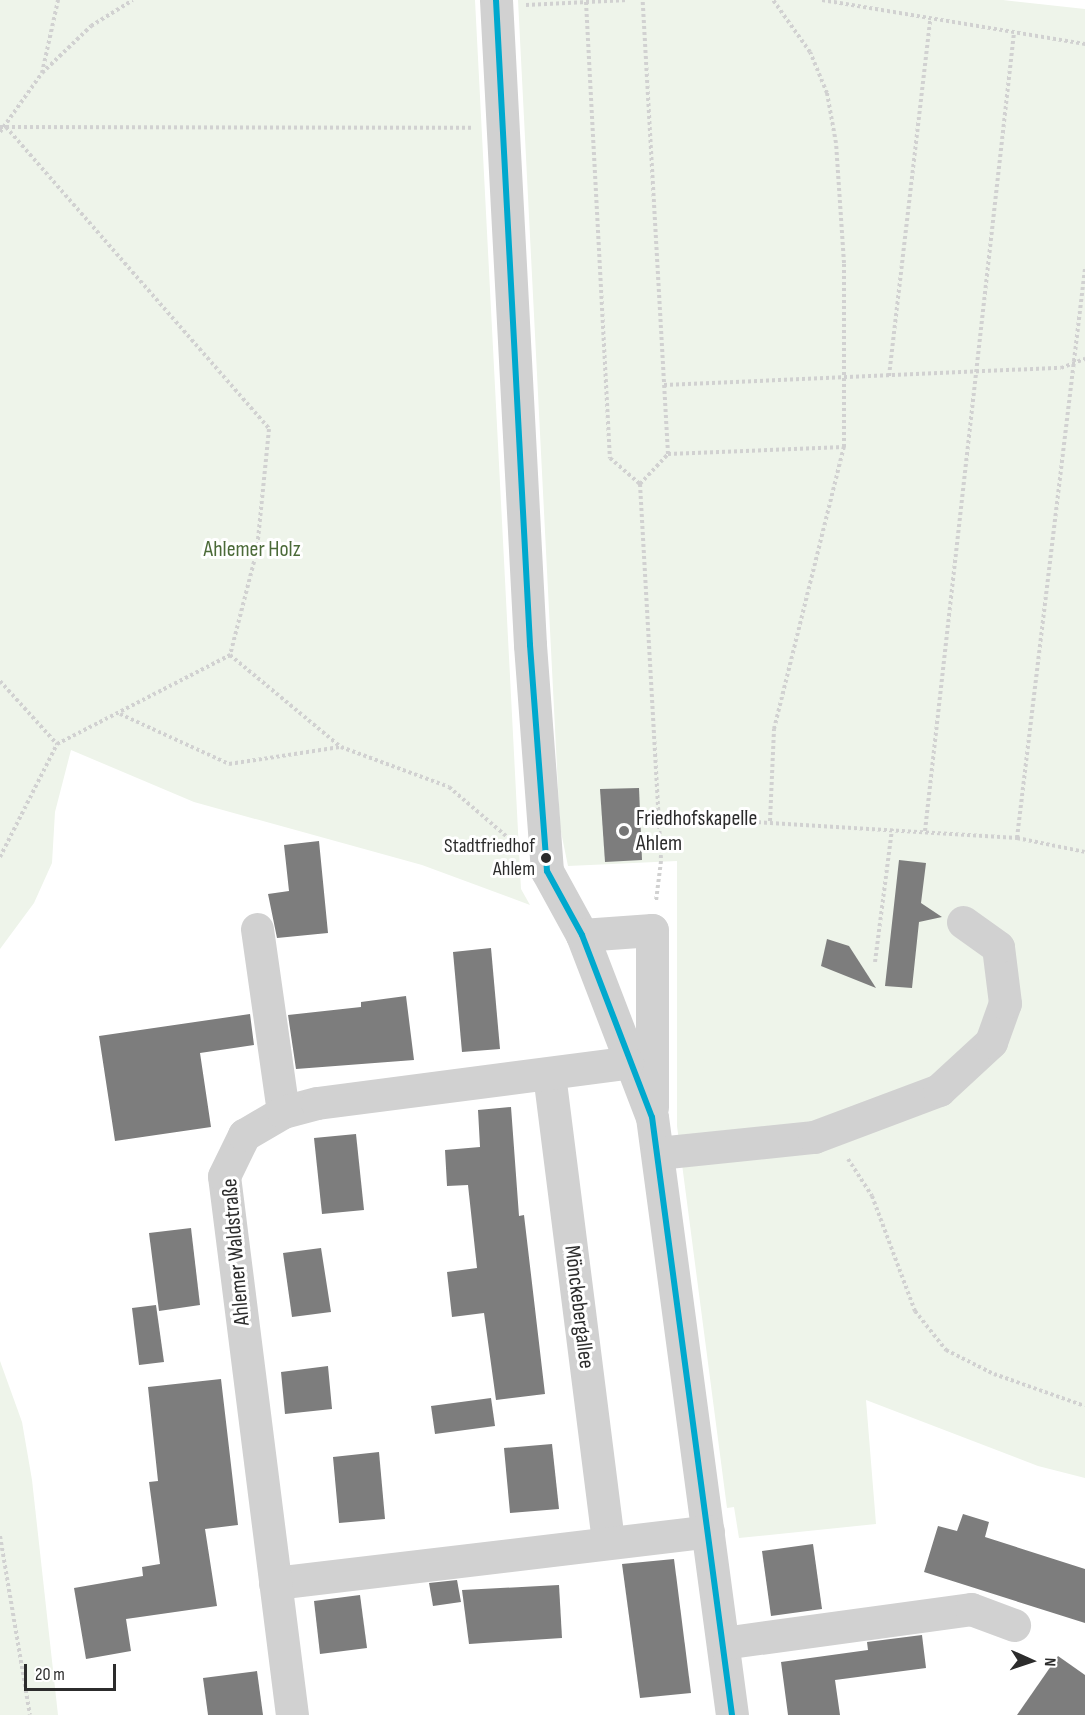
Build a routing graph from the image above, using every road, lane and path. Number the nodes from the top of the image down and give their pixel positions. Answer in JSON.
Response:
{"nodes":[{"id":1,"x":58,"y":0,"type":"edge"},
{"id":2,"x":133,"y":0,"type":"edge"},
{"id":3,"x":628,"y":0,"type":"edge"},
{"id":4,"x":643,"y":0,"type":"edge"},
{"id":5,"x":773,"y":0,"type":"edge"},
{"id":6,"x":822,"y":0,"type":"edge"},
{"id":7,"x":585,"y":2,"type":"junction"},
{"id":8,"x":496,"y":3,"type":"edge"},
{"id":9,"x":930,"y":18,"type":"junction"},
{"id":10,"x":1014,"y":32,"type":"junction"},
{"id":11,"x":1085,"y":44,"type":"edge"},
{"id":12,"x":42,"y":73,"type":"junction"},
{"id":13,"x":0,"y":127,"type":"edge"},
{"id":14,"x":6,"y":127,"type":"junction"},
{"id":15,"x":502,"y":128,"type":"junction"},
{"id":16,"x":0,"y":132,"type":"edge"},
{"id":17,"x":1085,"y":269,"type":"edge"},
{"id":18,"x":1085,"y":359,"type":"edge"},
{"id":19,"x":1074,"y":364,"type":"junction"},
{"id":20,"x":976,"y":372,"type":"junction"},
{"id":21,"x":889,"y":376,"type":"junction"},
{"id":22,"x":844,"y":377,"type":"junction"},
{"id":23,"x":664,"y":385,"type":"junction"},
{"id":24,"x":844,"y":447,"type":"junction"},
{"id":25,"x":668,"y":454,"type":"junction"},
{"id":26,"x":640,"y":484,"type":"junction"},
{"id":27,"x":230,"y":655,"type":"junction"},
{"id":28,"x":0,"y":681,"type":"edge"},
{"id":29,"x":120,"y":714,"type":"junction"},
{"id":30,"x":57,"y":744,"type":"junction"},
{"id":31,"x":341,"y":747,"type":"junction"},
{"id":32,"x":656,"y":816,"type":"junction"},
{"id":33,"x":770,"y":821,"type":"junction"},
{"id":34,"x":892,"y":829,"type":"junction"},
{"id":35,"x":925,"y":831,"type":"junction"},
{"id":36,"x":1017,"y":838,"type":"junction"},
{"id":37,"x":1085,"y":852,"type":"edge"},
{"id":38,"x":0,"y":857,"type":"edge"},
{"id":39,"x":547,"y":871,"type":"junction"},
{"id":40,"x":963,"y":922,"type":"dead end"},
{"id":41,"x":257,"y":929,"type":"dead end"},
{"id":42,"x":652,"y":930,"type":"junction"},
{"id":43,"x":582,"y":935,"type":"junction"},
{"id":44,"x":875,"y":962,"type":"dead end"},
{"id":45,"x":627,"y":1063,"type":"junction"},
{"id":46,"x":549,"y":1074,"type":"junction"},
{"id":47,"x":283,"y":1112,"type":"junction"},
{"id":48,"x":652,"y":1118,"type":"junction"},
{"id":49,"x":814,"y":1137,"type":"junction"},
{"id":50,"x":658,"y":1153,"type":"junction"},
{"id":51,"x":1085,"y":1406,"type":"edge"},
{"id":52,"x":708,"y":1531,"type":"junction"},
{"id":53,"x":0,"y":1536,"type":"edge"},
{"id":54,"x":608,"y":1541,"type":"junction"},
{"id":55,"x":275,"y":1583,"type":"junction"},
{"id":56,"x":1014,"y":1625,"type":"dead end"},
{"id":57,"x":723,"y":1643,"type":"junction"},
{"id":58,"x":30,"y":1715,"type":"edge"},
{"id":59,"x":292,"y":1715,"type":"edge"},
{"id":60,"x":732,"y":1715,"type":"edge"}],
"edges":[{"from":1,"to":12,"type":"path"},
{"from":2,"to":12,"type":"path"},
{"from":3,"to":7,"type":"path"},
{"from":4,"to":23,"type":"path"},
{"from":5,"to":22,"type":"path"},
{"from":6,"to":9,"type":"path"},
{"from":7,"to":8,"type":"path"},
{"from":7,"to":26,"type":"path"},
{"from":8,"to":15,"type":"street"},
{"from":9,"to":10,"type":"path"},
{"from":9,"to":21,"type":"path"},
{"from":10,"to":11,"type":"path"},
{"from":10,"to":20,"type":"path"},
{"from":12,"to":14,"type":"path"},
{"from":13,"to":14,"type":"path"},
{"from":14,"to":15,"type":"path"},
{"from":14,"to":16,"type":"path"},
{"from":14,"to":27,"type":"path"},
{"from":15,"to":39,"type":"street"},
{"from":17,"to":19,"type":"path"},
{"from":18,"to":19,"type":"path"},
{"from":19,"to":20,"type":"path"},
{"from":19,"to":36,"type":"path"},
{"from":20,"to":21,"type":"path"},
{"from":20,"to":35,"type":"path"},
{"from":21,"to":22,"type":"path"},
{"from":22,"to":23,"type":"path"},
{"from":22,"to":24,"type":"path"},
{"from":23,"to":25,"type":"path"},
{"from":24,"to":25,"type":"path"},
{"from":24,"to":33,"type":"path"},
{"from":25,"to":26,"type":"path"},
{"from":26,"to":32,"type":"path"},
{"from":27,"to":29,"type":"path"},
{"from":27,"to":31,"type":"path"},
{"from":28,"to":30,"type":"path"},
{"from":29,"to":30,"type":"path"},
{"from":29,"to":31,"type":"path"},
{"from":30,"to":38,"type":"path"},
{"from":31,"to":39,"type":"path"},
{"from":32,"to":33,"type":"path"},
{"from":32,"to":42,"type":"path"},
{"from":33,"to":34,"type":"path"},
{"from":34,"to":35,"type":"path"},
{"from":34,"to":44,"type":"path"},
{"from":35,"to":36,"type":"path"},
{"from":36,"to":37,"type":"path"},
{"from":39,"to":43,"type":"street"},
{"from":40,"to":49,"type":"street"},
{"from":41,"to":47,"type":"street"},
{"from":42,"to":43,"type":"street"},
{"from":42,"to":48,"type":"street"},
{"from":43,"to":45,"type":"street"},
{"from":45,"to":46,"type":"street","name":"Ahlemer Waldstraße"},
{"from":45,"to":48,"type":"street"},
{"from":46,"to":47,"type":"street","name":"Ahlemer Waldstraße"},
{"from":46,"to":54,"type":"street","name":"Mönckebergallee"},
{"from":47,"to":55,"type":"street","name":"Ahlemer Waldstraße"},
{"from":48,"to":50,"type":"street"},
{"from":49,"to":50,"type":"street"},
{"from":49,"to":51,"type":"path"},
{"from":50,"to":52,"type":"street"},
{"from":52,"to":54,"type":"street"},
{"from":52,"to":57,"type":"street"},
{"from":53,"to":58,"type":"path"},
{"from":54,"to":55,"type":"street"},
{"from":55,"to":59,"type":"street","name":"Ahlemer Waldstraße"},
{"from":56,"to":57,"type":"street"},
{"from":57,"to":60,"type":"street"}]}
